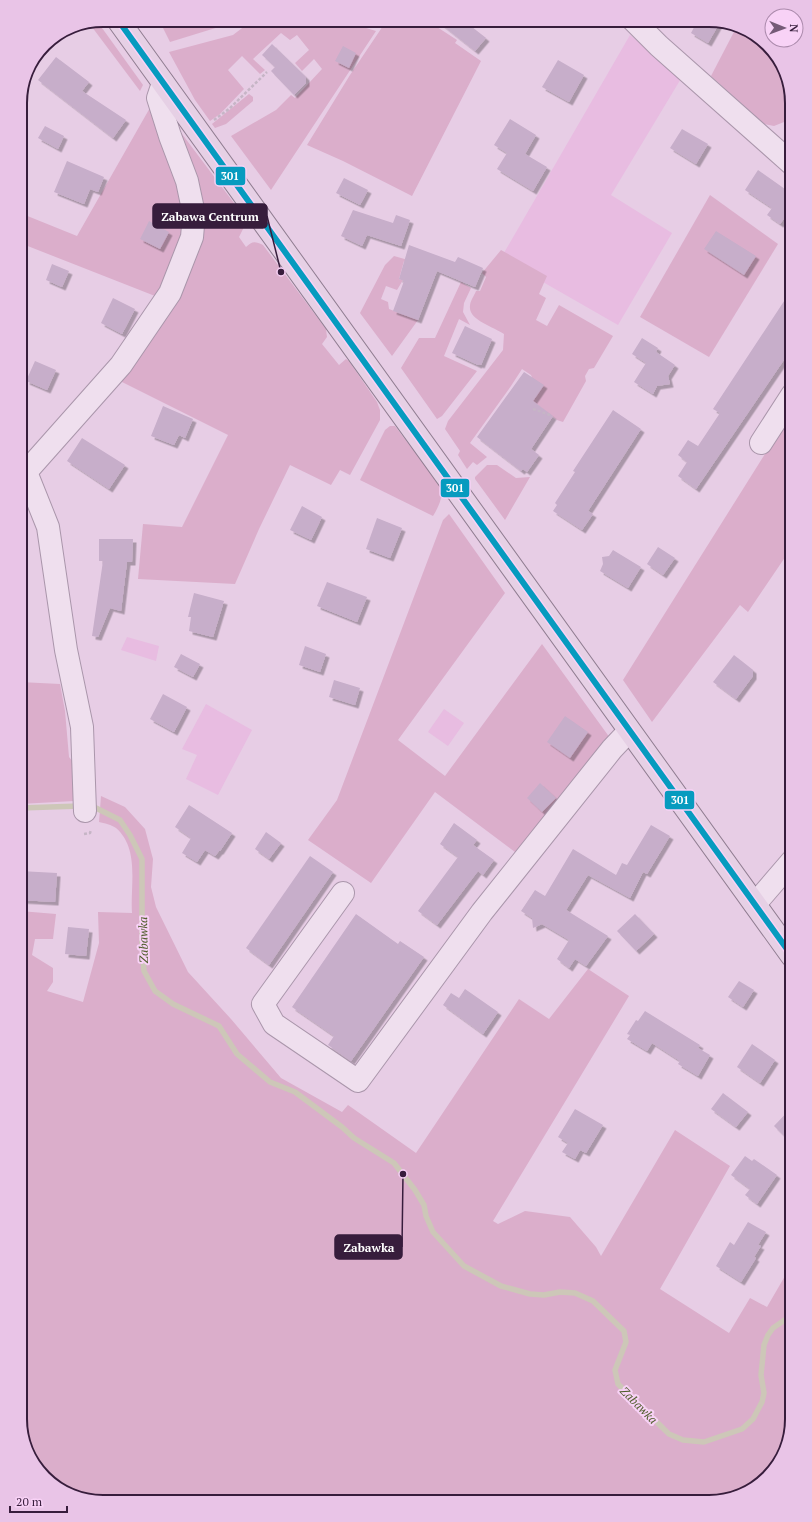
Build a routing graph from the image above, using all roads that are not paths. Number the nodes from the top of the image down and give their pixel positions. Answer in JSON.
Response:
{"nodes":[{"id":1,"x":123,"y":27,"type":"edge"},
{"id":2,"x":640,"y":27,"type":"edge"},
{"id":3,"x":164,"y":83,"type":"junction"},
{"id":4,"x":785,"y":158,"type":"edge"},
{"id":5,"x":785,"y":406,"type":"edge"},
{"id":6,"x":761,"y":443,"type":"dead end"},
{"id":7,"x":27,"y":468,"type":"edge"},
{"id":8,"x":27,"y":481,"type":"edge"},
{"id":9,"x":629,"y":731,"type":"junction"},
{"id":10,"x":85,"y":805,"type":"dead end"},
{"id":11,"x":785,"y":869,"type":"edge"},
{"id":12,"x":343,"y":893,"type":"dead end"},
{"id":13,"x":754,"y":904,"type":"junction"},
{"id":14,"x":785,"y":946,"type":"edge"}],
"edges":[{"from":1,"to":3,"type":"main road"},
{"from":2,"to":4,"type":"street"},
{"from":3,"to":7,"type":"street"},
{"from":3,"to":9,"type":"main road"},
{"from":5,"to":6,"type":"street"},
{"from":8,"to":10,"type":"street"},
{"from":9,"to":12,"type":"street"},
{"from":9,"to":13,"type":"main road"},
{"from":11,"to":13,"type":"street"},
{"from":13,"to":14,"type":"main road"}]}
